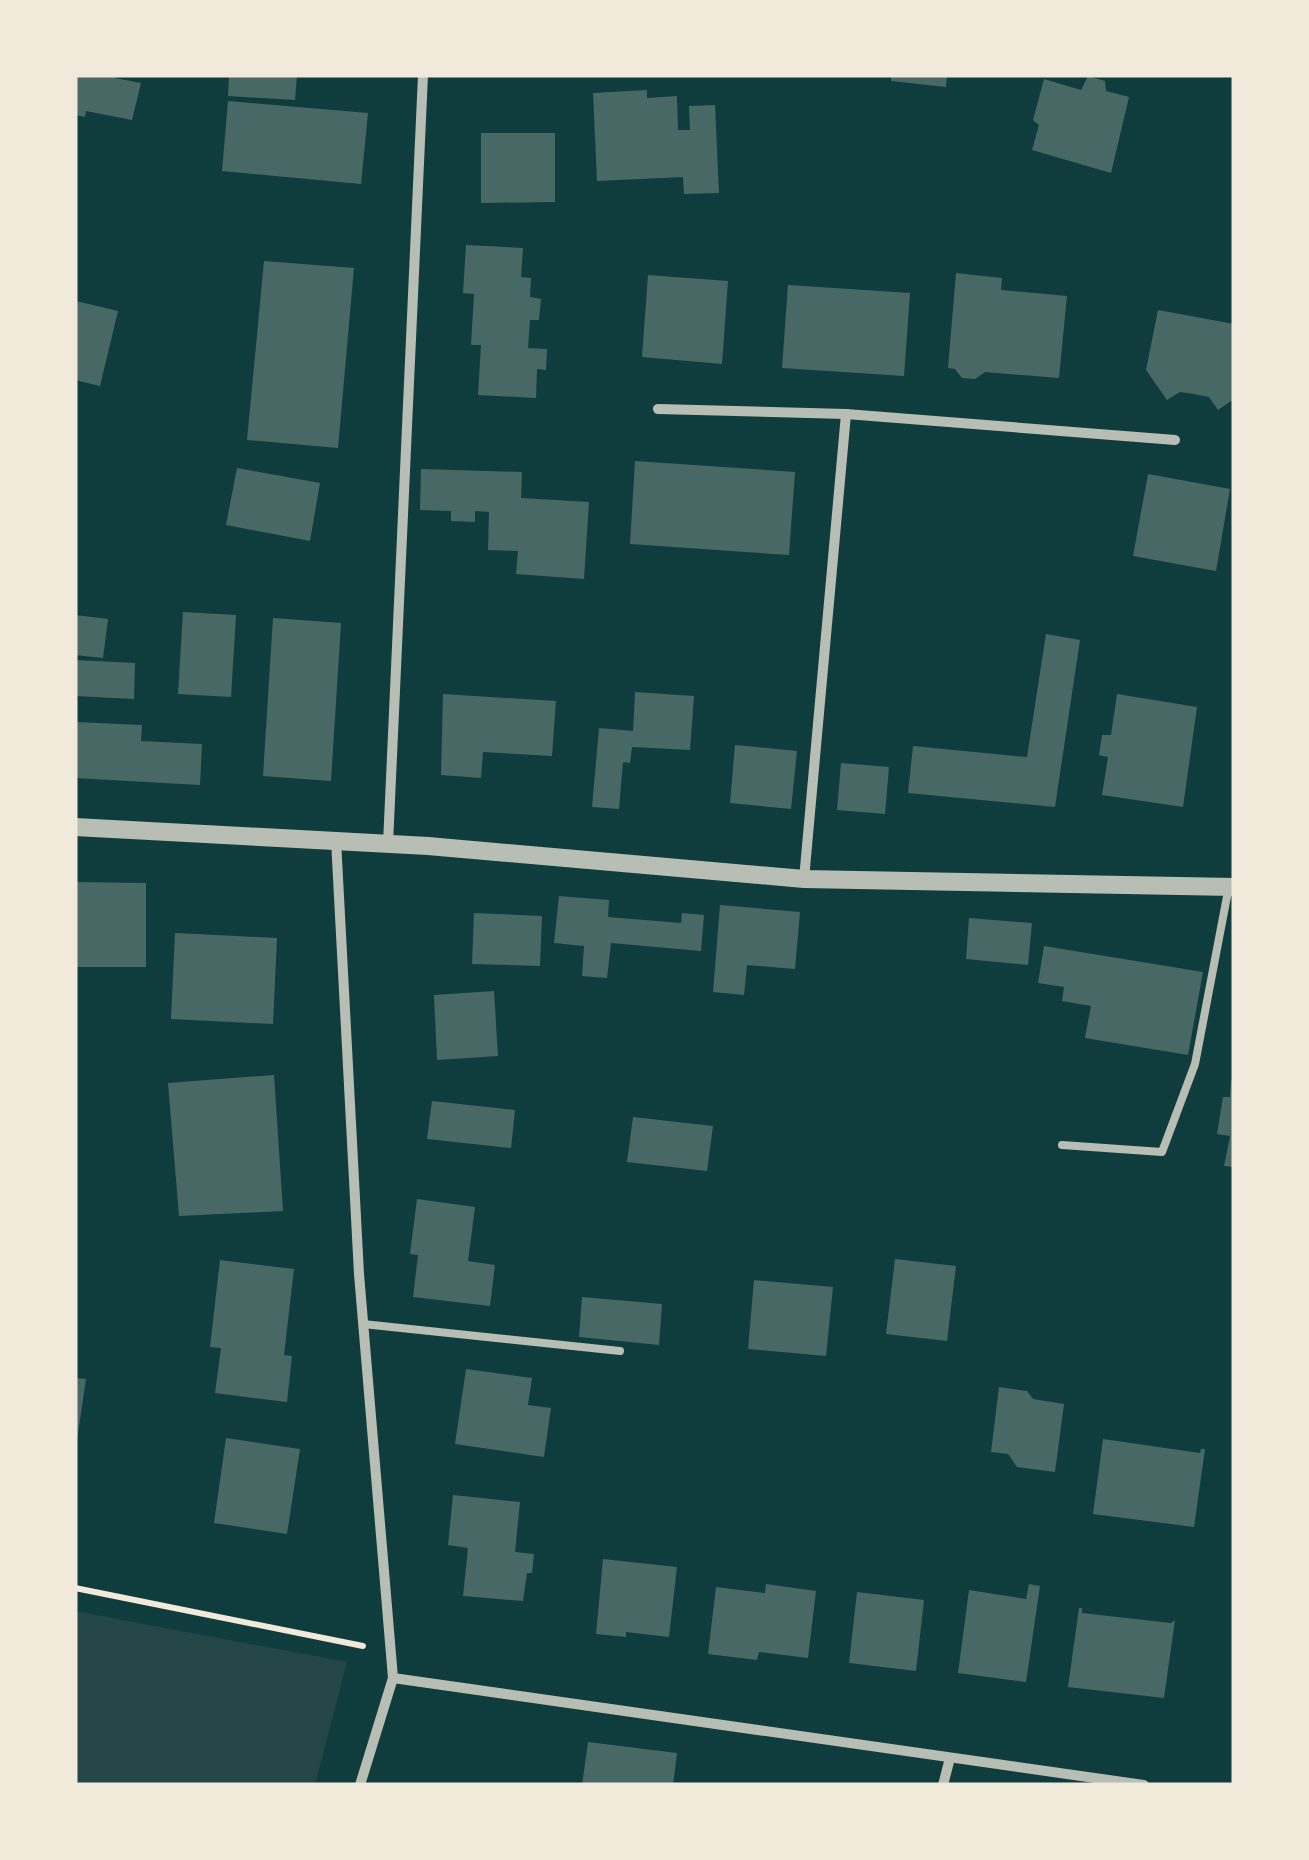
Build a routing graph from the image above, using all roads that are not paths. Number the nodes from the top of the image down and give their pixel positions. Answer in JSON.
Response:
{"nodes":[{"id":1,"x":424,"y":75,"type":"edge"},
{"id":2,"x":658,"y":410,"type":"dead end"},
{"id":3,"x":846,"y":414,"type":"junction"},
{"id":4,"x":1175,"y":440,"type":"dead end"},
{"id":5,"x":75,"y":827,"type":"edge"},
{"id":6,"x":336,"y":840,"type":"junction"},
{"id":7,"x":388,"y":844,"type":"junction"},
{"id":8,"x":804,"y":880,"type":"junction"},
{"id":9,"x":1232,"y":886,"type":"edge"},
{"id":10,"x":1062,"y":1145,"type":"dead end"},
{"id":11,"x":364,"y":1324,"type":"junction"},
{"id":12,"x":620,"y":1352,"type":"dead end"},
{"id":13,"x":393,"y":1678,"type":"junction"},
{"id":14,"x":950,"y":1758,"type":"junction"},
{"id":15,"x":360,"y":1785,"type":"edge"},
{"id":16,"x":942,"y":1785,"type":"edge"},
{"id":17,"x":1144,"y":1785,"type":"edge"}],
"edges":[{"from":1,"to":7,"type":"street"},
{"from":2,"to":3,"type":"street"},
{"from":3,"to":4,"type":"street"},
{"from":3,"to":8,"type":"street"},
{"from":5,"to":6,"type":"street"},
{"from":6,"to":7,"type":"street"},
{"from":6,"to":11,"type":"street"},
{"from":7,"to":8,"type":"street"},
{"from":8,"to":9,"type":"street"},
{"from":9,"to":10,"type":"lane"},
{"from":11,"to":12,"type":"lane"},
{"from":11,"to":13,"type":"street"},
{"from":13,"to":14,"type":"street"},
{"from":13,"to":15,"type":"street"},
{"from":14,"to":16,"type":"street"},
{"from":14,"to":17,"type":"street"}]}
